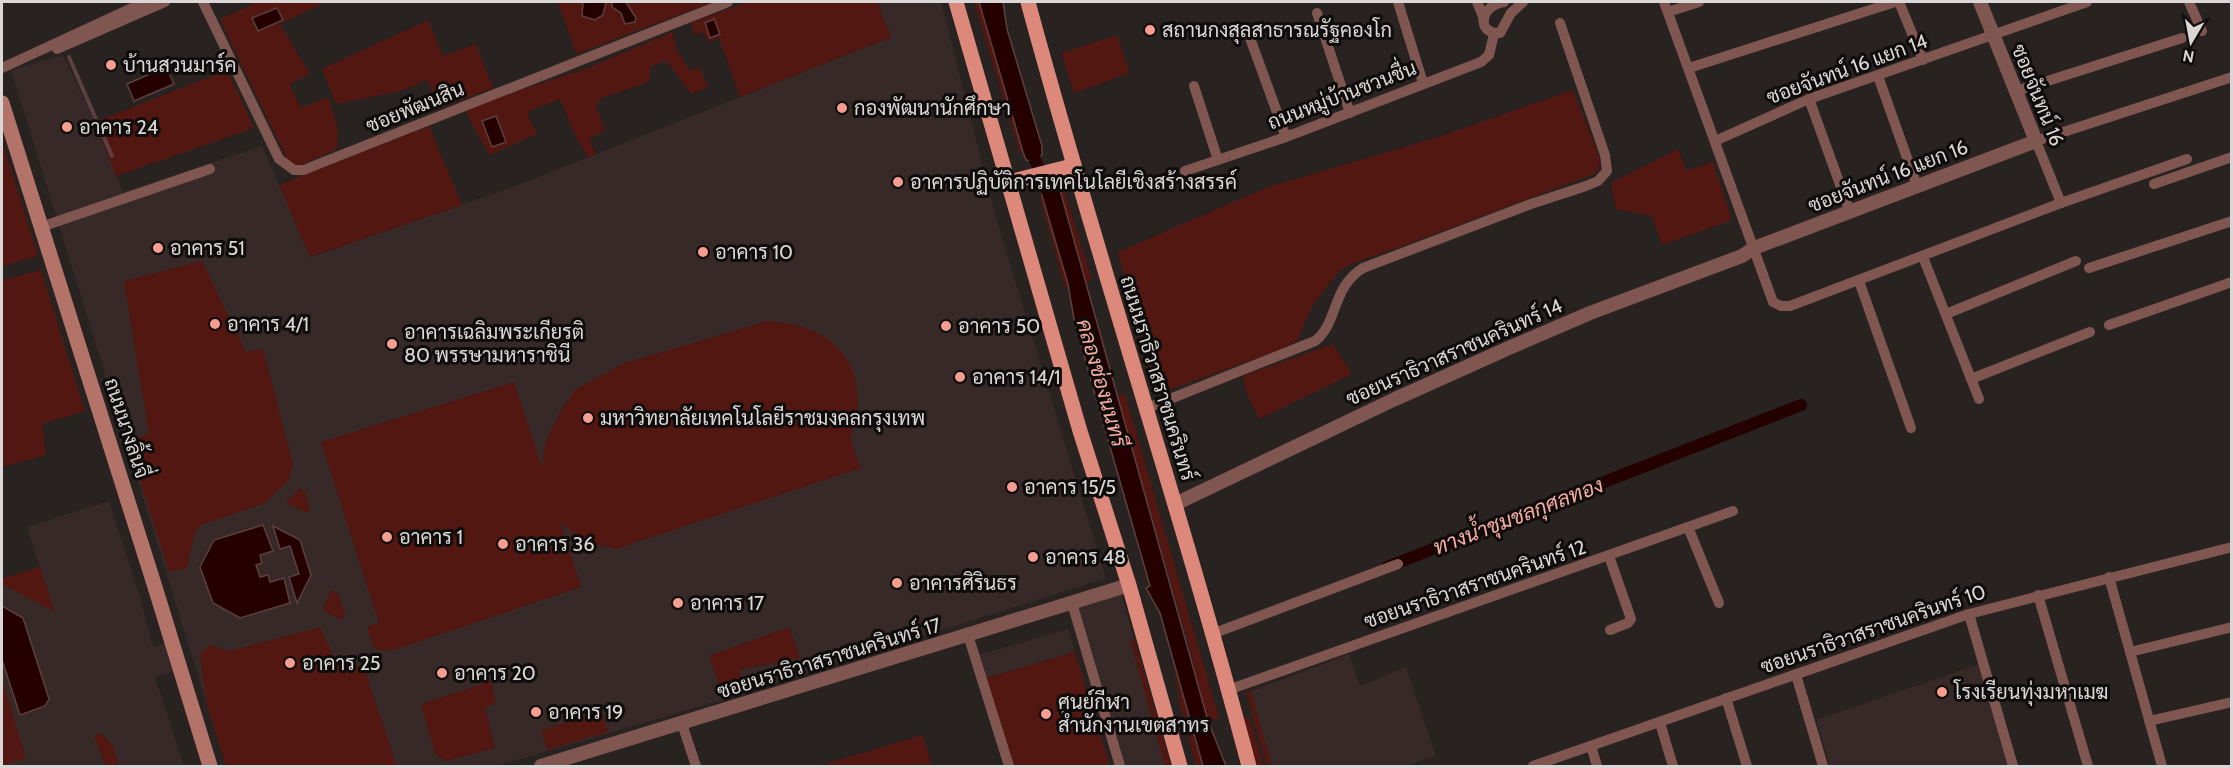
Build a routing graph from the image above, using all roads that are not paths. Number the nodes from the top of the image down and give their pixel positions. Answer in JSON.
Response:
{"nodes":[{"id":1,"x":145,"y":2,"type":"edge"},
{"id":2,"x":165,"y":2,"type":"edge"},
{"id":3,"x":203,"y":2,"type":"edge"},
{"id":4,"x":728,"y":2,"type":"edge"},
{"id":5,"x":956,"y":2,"type":"edge"},
{"id":6,"x":1028,"y":2,"type":"edge"},
{"id":7,"x":1398,"y":2,"type":"edge"},
{"id":8,"x":1477,"y":2,"type":"edge"},
{"id":9,"x":1504,"y":2,"type":"edge"},
{"id":10,"x":1522,"y":2,"type":"edge"},
{"id":11,"x":1699,"y":2,"type":"edge"},
{"id":12,"x":1897,"y":2,"type":"edge"},
{"id":13,"x":1980,"y":2,"type":"edge"},
{"id":14,"x":2087,"y":2,"type":"edge"},
{"id":15,"x":2188,"y":2,"type":"edge"},
{"id":16,"x":1666,"y":7,"type":"edge"},
{"id":17,"x":1317,"y":13,"type":"dead end"},
{"id":18,"x":1484,"y":19,"type":"junction"},
{"id":19,"x":1560,"y":23,"type":"dead end"},
{"id":20,"x":2202,"y":31,"type":"dead end"},
{"id":21,"x":1992,"y":33,"type":"junction"},
{"id":22,"x":1494,"y":34,"type":"junction"},
{"id":23,"x":1250,"y":38,"type":"dead end"},
{"id":24,"x":2182,"y":38,"type":"dead end"},
{"id":25,"x":22,"y":58,"type":"junction"},
{"id":26,"x":1923,"y":60,"type":"junction"},
{"id":27,"x":2,"y":68,"type":"edge"},
{"id":28,"x":1689,"y":68,"type":"junction"},
{"id":29,"x":1878,"y":76,"type":"junction"},
{"id":30,"x":2232,"y":77,"type":"edge"},
{"id":31,"x":1423,"y":83,"type":"junction"},
{"id":32,"x":1194,"y":86,"type":"dead end"},
{"id":33,"x":2016,"y":91,"type":"junction"},
{"id":34,"x":1809,"y":99,"type":"junction"},
{"id":35,"x":2,"y":103,"type":"edge"},
{"id":36,"x":1350,"y":113,"type":"junction"},
{"id":37,"x":1286,"y":137,"type":"junction"},
{"id":38,"x":1715,"y":141,"type":"junction"},
{"id":39,"x":2036,"y":141,"type":"junction"},
{"id":40,"x":2232,"y":157,"type":"edge"},
{"id":41,"x":2187,"y":159,"type":"dead end"},
{"id":42,"x":1218,"y":160,"type":"junction"},
{"id":43,"x":1072,"y":166,"type":"junction"},
{"id":44,"x":210,"y":169,"type":"dead end"},
{"id":45,"x":1185,"y":171,"type":"dead end"},
{"id":46,"x":1009,"y":182,"type":"junction"},
{"id":47,"x":2154,"y":184,"type":"dead end"},
{"id":48,"x":1917,"y":186,"type":"junction"},
{"id":49,"x":2061,"y":203,"type":"junction"},
{"id":50,"x":1850,"y":212,"type":"junction"},
{"id":51,"x":2232,"y":221,"type":"edge"},
{"id":52,"x":41,"y":227,"type":"junction"},
{"id":53,"x":1754,"y":248,"type":"junction"},
{"id":54,"x":1923,"y":257,"type":"junction"},
{"id":55,"x":2076,"y":261,"type":"dead end"},
{"id":56,"x":2089,"y":268,"type":"dead end"},
{"id":57,"x":1859,"y":281,"type":"junction"},
{"id":58,"x":2232,"y":282,"type":"edge"},
{"id":59,"x":1946,"y":314,"type":"junction"},
{"id":60,"x":2109,"y":325,"type":"dead end"},
{"id":61,"x":2090,"y":332,"type":"dead end"},
{"id":62,"x":1971,"y":379,"type":"junction"},
{"id":63,"x":1979,"y":399,"type":"dead end"},
{"id":64,"x":1145,"y":409,"type":"junction"},
{"id":65,"x":1911,"y":428,"type":"dead end"},
{"id":66,"x":1175,"y":504,"type":"junction"},
{"id":67,"x":1733,"y":511,"type":"dead end"},
{"id":68,"x":1688,"y":527,"type":"junction"},
{"id":69,"x":2232,"y":547,"type":"edge"},
{"id":70,"x":1609,"y":556,"type":"junction"},
{"id":71,"x":1398,"y":564,"type":"dead end"},
{"id":72,"x":2109,"y":577,"type":"junction"},
{"id":73,"x":1129,"y":585,"type":"junction"},
{"id":74,"x":2038,"y":595,"type":"junction"},
{"id":75,"x":1072,"y":603,"type":"junction"},
{"id":76,"x":1719,"y":603,"type":"dead end"},
{"id":77,"x":1969,"y":614,"type":"junction"},
{"id":78,"x":2232,"y":627,"type":"edge"},
{"id":79,"x":1610,"y":630,"type":"dead end"},
{"id":80,"x":1212,"y":634,"type":"junction"},
{"id":81,"x":968,"y":635,"type":"junction"},
{"id":82,"x":2130,"y":652,"type":"junction"},
{"id":83,"x":1796,"y":675,"type":"junction"},
{"id":84,"x":1228,"y":690,"type":"junction"},
{"id":85,"x":1726,"y":698,"type":"junction"},
{"id":86,"x":2232,"y":702,"type":"edge"},
{"id":87,"x":2149,"y":721,"type":"junction"},
{"id":88,"x":1660,"y":723,"type":"junction"},
{"id":89,"x":682,"y":724,"type":"junction"},
{"id":90,"x":1591,"y":746,"type":"junction"},
{"id":91,"x":210,"y":766,"type":"edge"},
{"id":92,"x":541,"y":766,"type":"edge"},
{"id":93,"x":696,"y":766,"type":"edge"},
{"id":94,"x":1009,"y":766,"type":"edge"},
{"id":95,"x":1120,"y":766,"type":"edge"},
{"id":96,"x":1180,"y":766,"type":"edge"},
{"id":97,"x":1249,"y":766,"type":"edge"},
{"id":98,"x":1533,"y":766,"type":"edge"},
{"id":99,"x":1597,"y":766,"type":"edge"},
{"id":100,"x":1673,"y":766,"type":"edge"},
{"id":101,"x":1747,"y":766,"type":"edge"},
{"id":102,"x":1822,"y":766,"type":"edge"},
{"id":103,"x":2013,"y":766,"type":"edge"},
{"id":104,"x":2088,"y":766,"type":"edge"},
{"id":105,"x":2162,"y":766,"type":"edge"}],
"edges":[{"from":1,"to":25,"type":"street"},
{"from":2,"to":25,"type":"street"},
{"from":3,"to":4,"type":"street","name":"ซอยพัฒนสิน"},
{"from":5,"to":46,"type":"main road"},
{"from":6,"to":43,"type":"main road","name":"ถนนนราธิวาสราชนครินทร์"},
{"from":7,"to":31,"type":"street"},
{"from":8,"to":18,"type":"street"},
{"from":9,"to":18,"type":"street"},
{"from":10,"to":22,"type":"street","name":"ถนนหมู่บ้านชวนชื่น"},
{"from":11,"to":16,"type":"street"},
{"from":12,"to":26,"type":"street"},
{"from":12,"to":28,"type":"street"},
{"from":13,"to":21,"type":"street","name":"ซอยจันทน์ 16"},
{"from":14,"to":21,"type":"street","name":"ซอยจันทน์ 16 แยก 14"},
{"from":15,"to":20,"type":"street"},
{"from":16,"to":28,"type":"street"},
{"from":17,"to":36,"type":"street"},
{"from":18,"to":22,"type":"street"},
{"from":19,"to":64,"type":"street"},
{"from":21,"to":26,"type":"street","name":"ซอยจันทน์ 16 แยก 14"},
{"from":21,"to":33,"type":"street","name":"ซอยจันทน์ 16"},
{"from":22,"to":31,"type":"street","name":"ถนนหมู่บ้านชวนชื่น"},
{"from":23,"to":37,"type":"street"},
{"from":24,"to":33,"type":"street"},
{"from":25,"to":27,"type":"street"},
{"from":26,"to":29,"type":"street","name":"ซอยจันทน์ 16 แยก 14"},
{"from":28,"to":38,"type":"street"},
{"from":29,"to":34,"type":"street","name":"ซอยจันทน์ 16 แยก 14"},
{"from":29,"to":48,"type":"street"},
{"from":30,"to":39,"type":"street"},
{"from":31,"to":36,"type":"street","name":"ถนนหมู่บ้านชวนชื่น"},
{"from":32,"to":42,"type":"street"},
{"from":33,"to":39,"type":"street","name":"ซอยจันทน์ 16"},
{"from":34,"to":38,"type":"street","name":"ซอยจันทน์ 16 แยก 14"},
{"from":34,"to":50,"type":"street"},
{"from":35,"to":52,"type":"main road","name":"ถนนนางลิ้นจี่"},
{"from":36,"to":37,"type":"street","name":"ถนนหมู่บ้านชวนชื่น"},
{"from":37,"to":42,"type":"street","name":"ถนนหมู่บ้านชวนชื่น"},
{"from":38,"to":53,"type":"street"},
{"from":39,"to":48,"type":"street","name":"ซอยจันทน์ 16 แยก 16"},
{"from":39,"to":49,"type":"street","name":"ซอยจันทน์ 16"},
{"from":40,"to":47,"type":"street"},
{"from":41,"to":49,"type":"street"},
{"from":42,"to":45,"type":"street","name":"ถนนหมู่บ้านชวนชื่น"},
{"from":43,"to":46,"type":"main road"},
{"from":43,"to":64,"type":"main road","name":"ถนนนราธิวาสราชนครินทร์"},
{"from":44,"to":52,"type":"street"},
{"from":46,"to":73,"type":"main road"},
{"from":48,"to":50,"type":"street","name":"ซอยจันทน์ 16 แยก 16"},
{"from":49,"to":54,"type":"street"},
{"from":50,"to":53,"type":"street","name":"ซอยจันทน์ 16 แยก 16"},
{"from":51,"to":56,"type":"street"},
{"from":52,"to":91,"type":"main road","name":"ถนนนางลิ้นจี่"},
{"from":53,"to":57,"type":"street"},
{"from":53,"to":66,"type":"street","name":"ซอยนราธิวาสราชนครินทร์ 14"},
{"from":54,"to":57,"type":"street"},
{"from":54,"to":59,"type":"street"},
{"from":55,"to":59,"type":"street"},
{"from":57,"to":65,"type":"street"},
{"from":58,"to":60,"type":"street"},
{"from":59,"to":62,"type":"street"},
{"from":61,"to":62,"type":"street"},
{"from":62,"to":63,"type":"street"},
{"from":64,"to":66,"type":"main road","name":"ถนนนราธิวาสราชนครินทร์"},
{"from":66,"to":80,"type":"main road","name":"ถนนนราธิวาสราชนครินทร์"},
{"from":67,"to":68,"type":"street","name":"ซอยนราธิวาสราชนครินทร์ 12"},
{"from":68,"to":70,"type":"street","name":"ซอยนราธิวาสราชนครินทร์ 12"},
{"from":68,"to":76,"type":"street"},
{"from":69,"to":72,"type":"street","name":"ซอยนราธิวาสราชนครินทร์ 10"},
{"from":70,"to":79,"type":"street"},
{"from":70,"to":84,"type":"street","name":"ซอยนราธิวาสราชนครินทร์ 12"},
{"from":71,"to":80,"type":"street"},
{"from":72,"to":74,"type":"street","name":"ซอยนราธิวาสราชนครินทร์ 10"},
{"from":72,"to":82,"type":"street"},
{"from":73,"to":75,"type":"street","name":"ซอยนราธิวาสราชนครินทร์ 17"},
{"from":73,"to":96,"type":"main road"},
{"from":74,"to":77,"type":"street","name":"ซอยนราธิวาสราชนครินทร์ 10"},
{"from":74,"to":104,"type":"street"},
{"from":75,"to":81,"type":"street","name":"ซอยนราธิวาสราชนครินทร์ 17"},
{"from":75,"to":95,"type":"street"},
{"from":77,"to":83,"type":"street","name":"ซอยนราธิวาสราชนครินทร์ 10"},
{"from":77,"to":103,"type":"street"},
{"from":78,"to":82,"type":"street"},
{"from":80,"to":84,"type":"main road","name":"ถนนนราธิวาสราชนครินทร์"},
{"from":81,"to":89,"type":"street","name":"ซอยนราธิวาสราชนครินทร์ 17"},
{"from":81,"to":94,"type":"street"},
{"from":82,"to":87,"type":"street"},
{"from":83,"to":85,"type":"street","name":"ซอยนราธิวาสราชนครินทร์ 10"},
{"from":83,"to":102,"type":"street"},
{"from":84,"to":97,"type":"main road","name":"ถนนนราธิวาสราชนครินทร์"},
{"from":85,"to":88,"type":"street","name":"ซอยนราธิวาสราชนครินทร์ 10"},
{"from":85,"to":101,"type":"street"},
{"from":86,"to":87,"type":"street"},
{"from":87,"to":105,"type":"street"},
{"from":88,"to":90,"type":"street","name":"ซอยนราธิวาสราชนครินทร์ 10"},
{"from":88,"to":100,"type":"street"},
{"from":89,"to":92,"type":"street","name":"ซอยนราธิวาสราชนครินทร์ 17"},
{"from":89,"to":93,"type":"street"},
{"from":90,"to":98,"type":"street","name":"ซอยนราธิวาสราชนครินทร์ 10"},
{"from":90,"to":99,"type":"street"}]}
